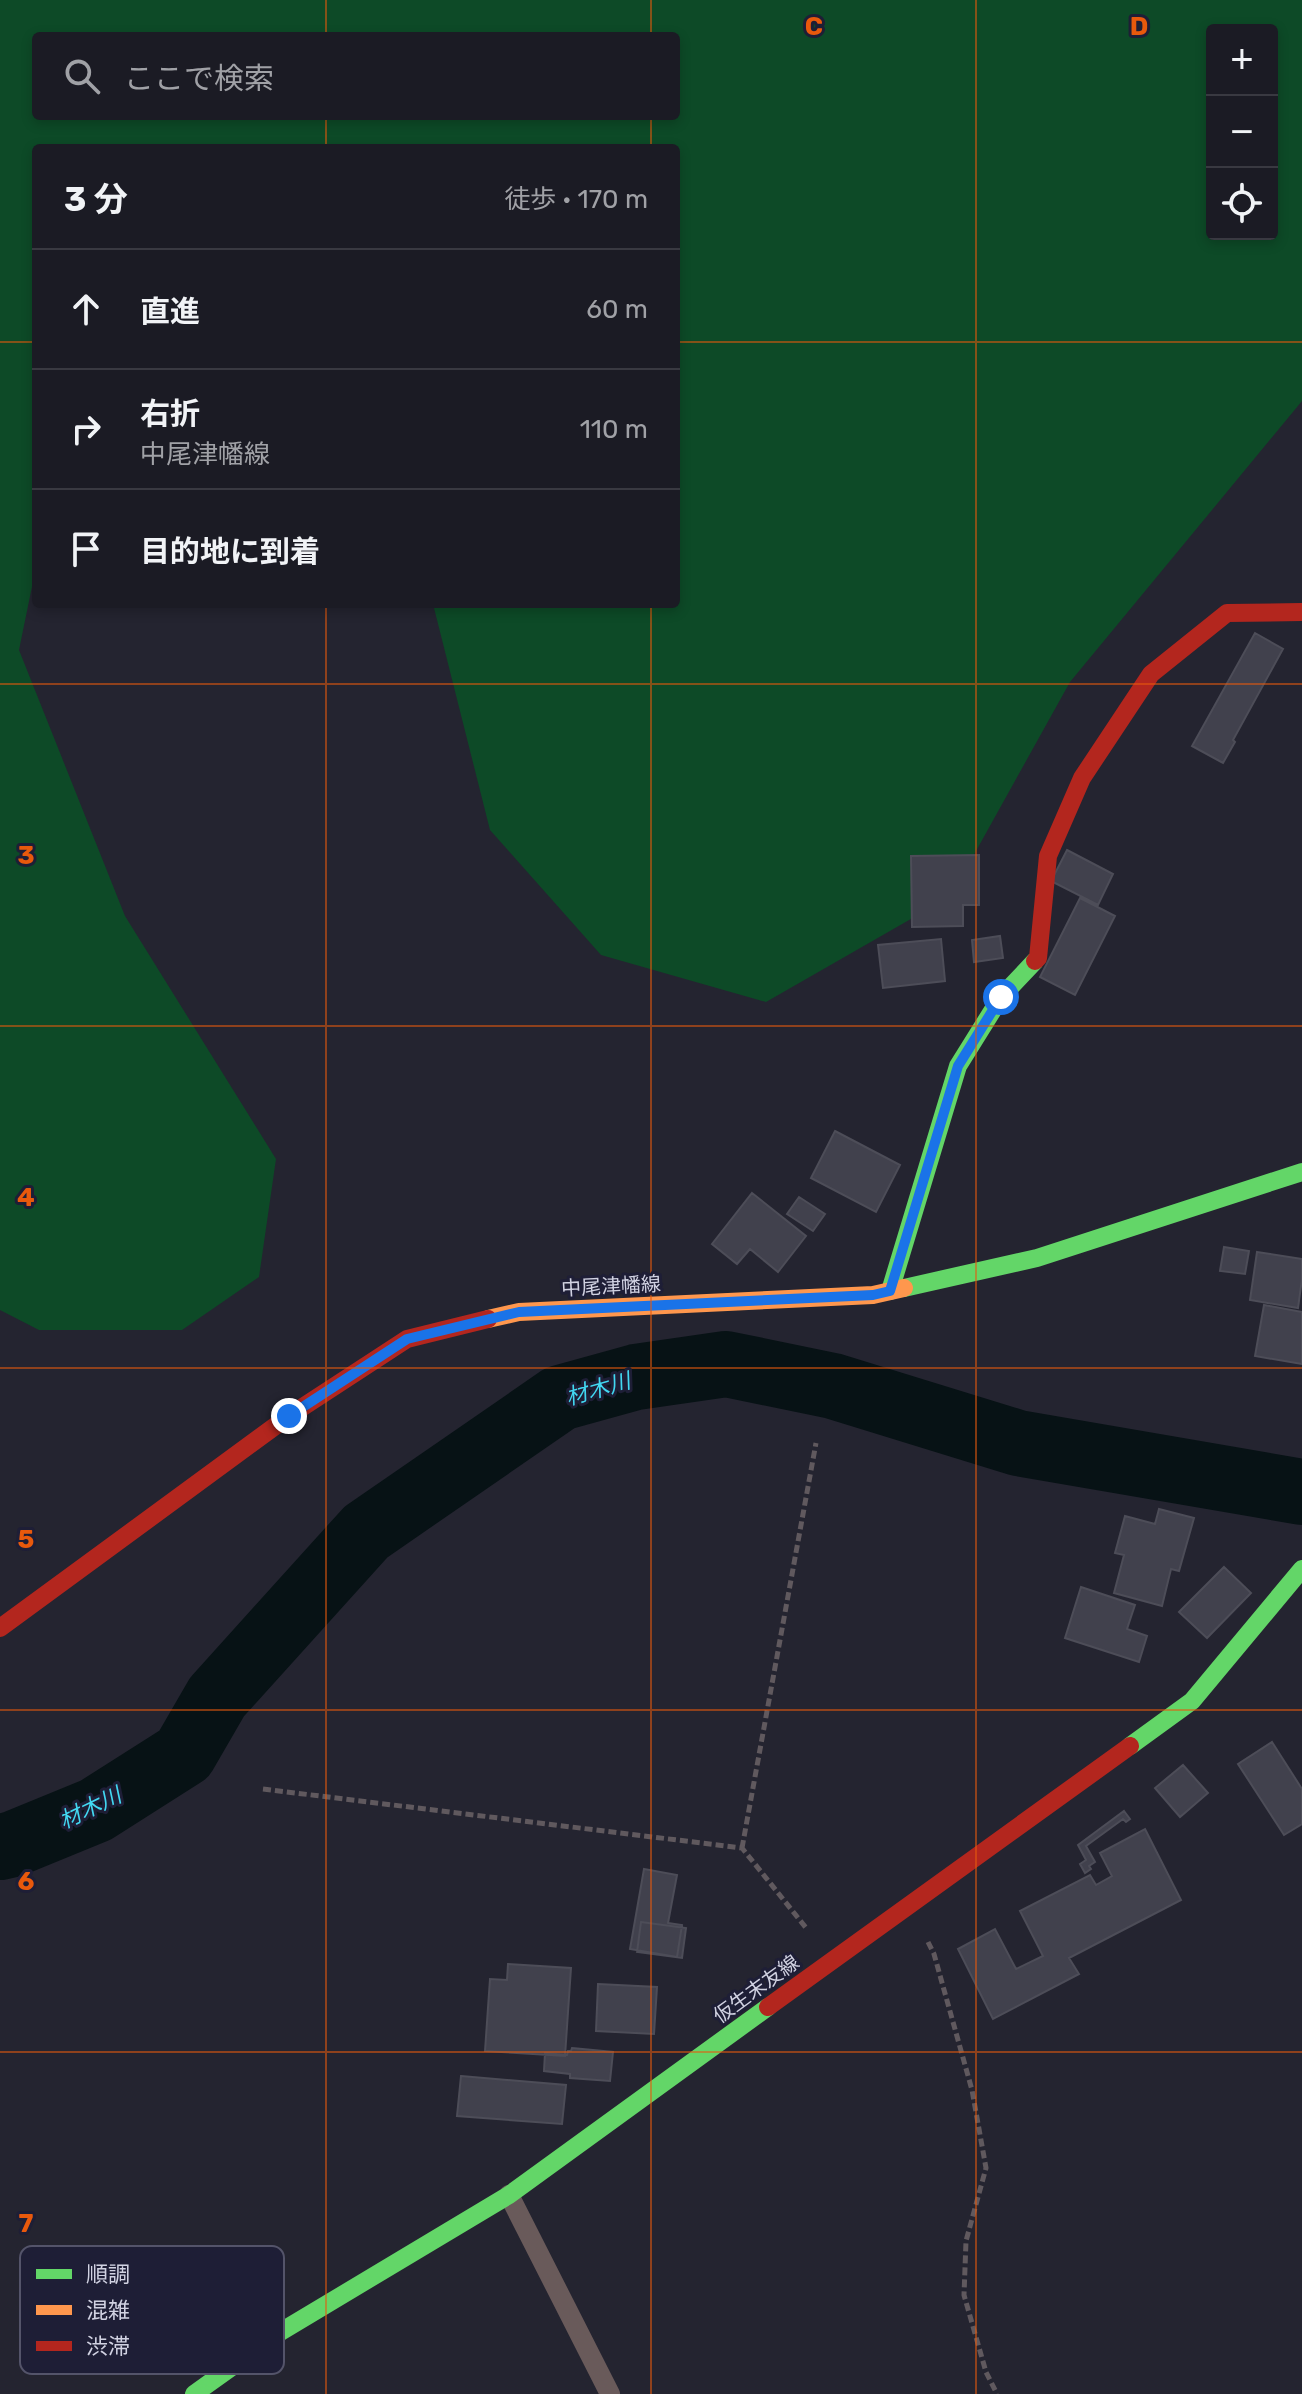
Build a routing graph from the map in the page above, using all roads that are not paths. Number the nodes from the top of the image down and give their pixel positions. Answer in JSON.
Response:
{"nodes":[{"id":1,"x":1302,"y":612,"type":"edge"},
{"id":2,"x":1302,"y":1172,"type":"edge"},
{"id":3,"x":890,"y":1291,"type":"junction"},
{"id":4,"x":1302,"y":1569,"type":"edge"},
{"id":5,"x":0,"y":1628,"type":"edge"},
{"id":6,"x":509,"y":2195,"type":"junction"},
{"id":7,"x":284,"y":2330,"type":"edge"},
{"id":8,"x":222,"y":2374,"type":"edge"},
{"id":9,"x":194,"y":2394,"type":"edge"},
{"id":10,"x":610,"y":2394,"type":"edge"}],
"edges":[{"from":1,"to":3,"type":"main road"},
{"from":2,"to":3,"type":"main road","name":"中尾津幡線"},
{"from":3,"to":5,"type":"main road","name":"中尾津幡線"},
{"from":4,"to":6,"type":"main road","name":"仮生末友線"},
{"from":6,"to":7,"type":"main road","name":"仮生末友線"},
{"from":6,"to":10,"type":"lane"},
{"from":8,"to":9,"type":"main road","name":"仮生末友線"}]}
